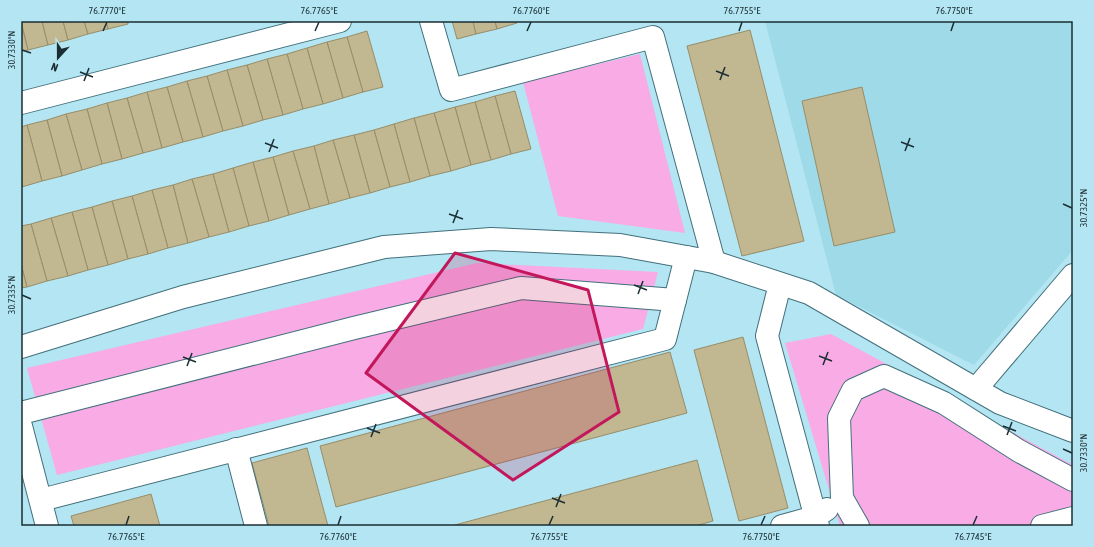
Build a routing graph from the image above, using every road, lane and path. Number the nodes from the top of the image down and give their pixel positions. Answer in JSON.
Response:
{"nodes":[{"id":1,"x":340,"y":21,"type":"edge"},
{"id":2,"x":431,"y":21,"type":"edge"},
{"id":3,"x":21,"y":103,"type":"edge"},
{"id":4,"x":686,"y":257,"type":"junction"},
{"id":5,"x":714,"y":262,"type":"junction"},
{"id":6,"x":1073,"y":275,"type":"edge"},
{"id":7,"x":780,"y":284,"type":"junction"},
{"id":8,"x":675,"y":300,"type":"junction"},
{"id":9,"x":21,"y":347,"type":"edge"},
{"id":10,"x":976,"y":389,"type":"junction"},
{"id":11,"x":21,"y":413,"type":"edge"},
{"id":12,"x":21,"y":426,"type":"edge"},
{"id":13,"x":1073,"y":431,"type":"edge"},
{"id":14,"x":236,"y":449,"type":"junction"},
{"id":15,"x":1073,"y":480,"type":"edge"},
{"id":16,"x":842,"y":498,"type":"junction"},
{"id":17,"x":40,"y":500,"type":"junction"},
{"id":18,"x":1073,"y":518,"type":"edge"},
{"id":19,"x":817,"y":522,"type":"edge"},
{"id":20,"x":47,"y":526,"type":"edge"},
{"id":21,"x":256,"y":526,"type":"edge"},
{"id":22,"x":782,"y":526,"type":"edge"},
{"id":23,"x":858,"y":526,"type":"edge"},
{"id":24,"x":1042,"y":526,"type":"edge"}],
"edges":[{"from":1,"to":3,"type":"street"},
{"from":2,"to":5,"type":"street"},
{"from":4,"to":5,"type":"street"},
{"from":4,"to":8,"type":"street"},
{"from":4,"to":9,"type":"street"},
{"from":5,"to":7,"type":"street"},
{"from":6,"to":10,"type":"street"},
{"from":7,"to":10,"type":"street"},
{"from":7,"to":19,"type":"street"},
{"from":8,"to":11,"type":"street"},
{"from":8,"to":14,"type":"street"},
{"from":10,"to":13,"type":"street"},
{"from":12,"to":17,"type":"street"},
{"from":14,"to":17,"type":"street"},
{"from":14,"to":21,"type":"street"},
{"from":15,"to":16,"type":"street"},
{"from":16,"to":19,"type":"street"},
{"from":16,"to":23,"type":"street"},
{"from":17,"to":20,"type":"street"},
{"from":18,"to":24,"type":"street"},
{"from":19,"to":22,"type":"street"}]}
